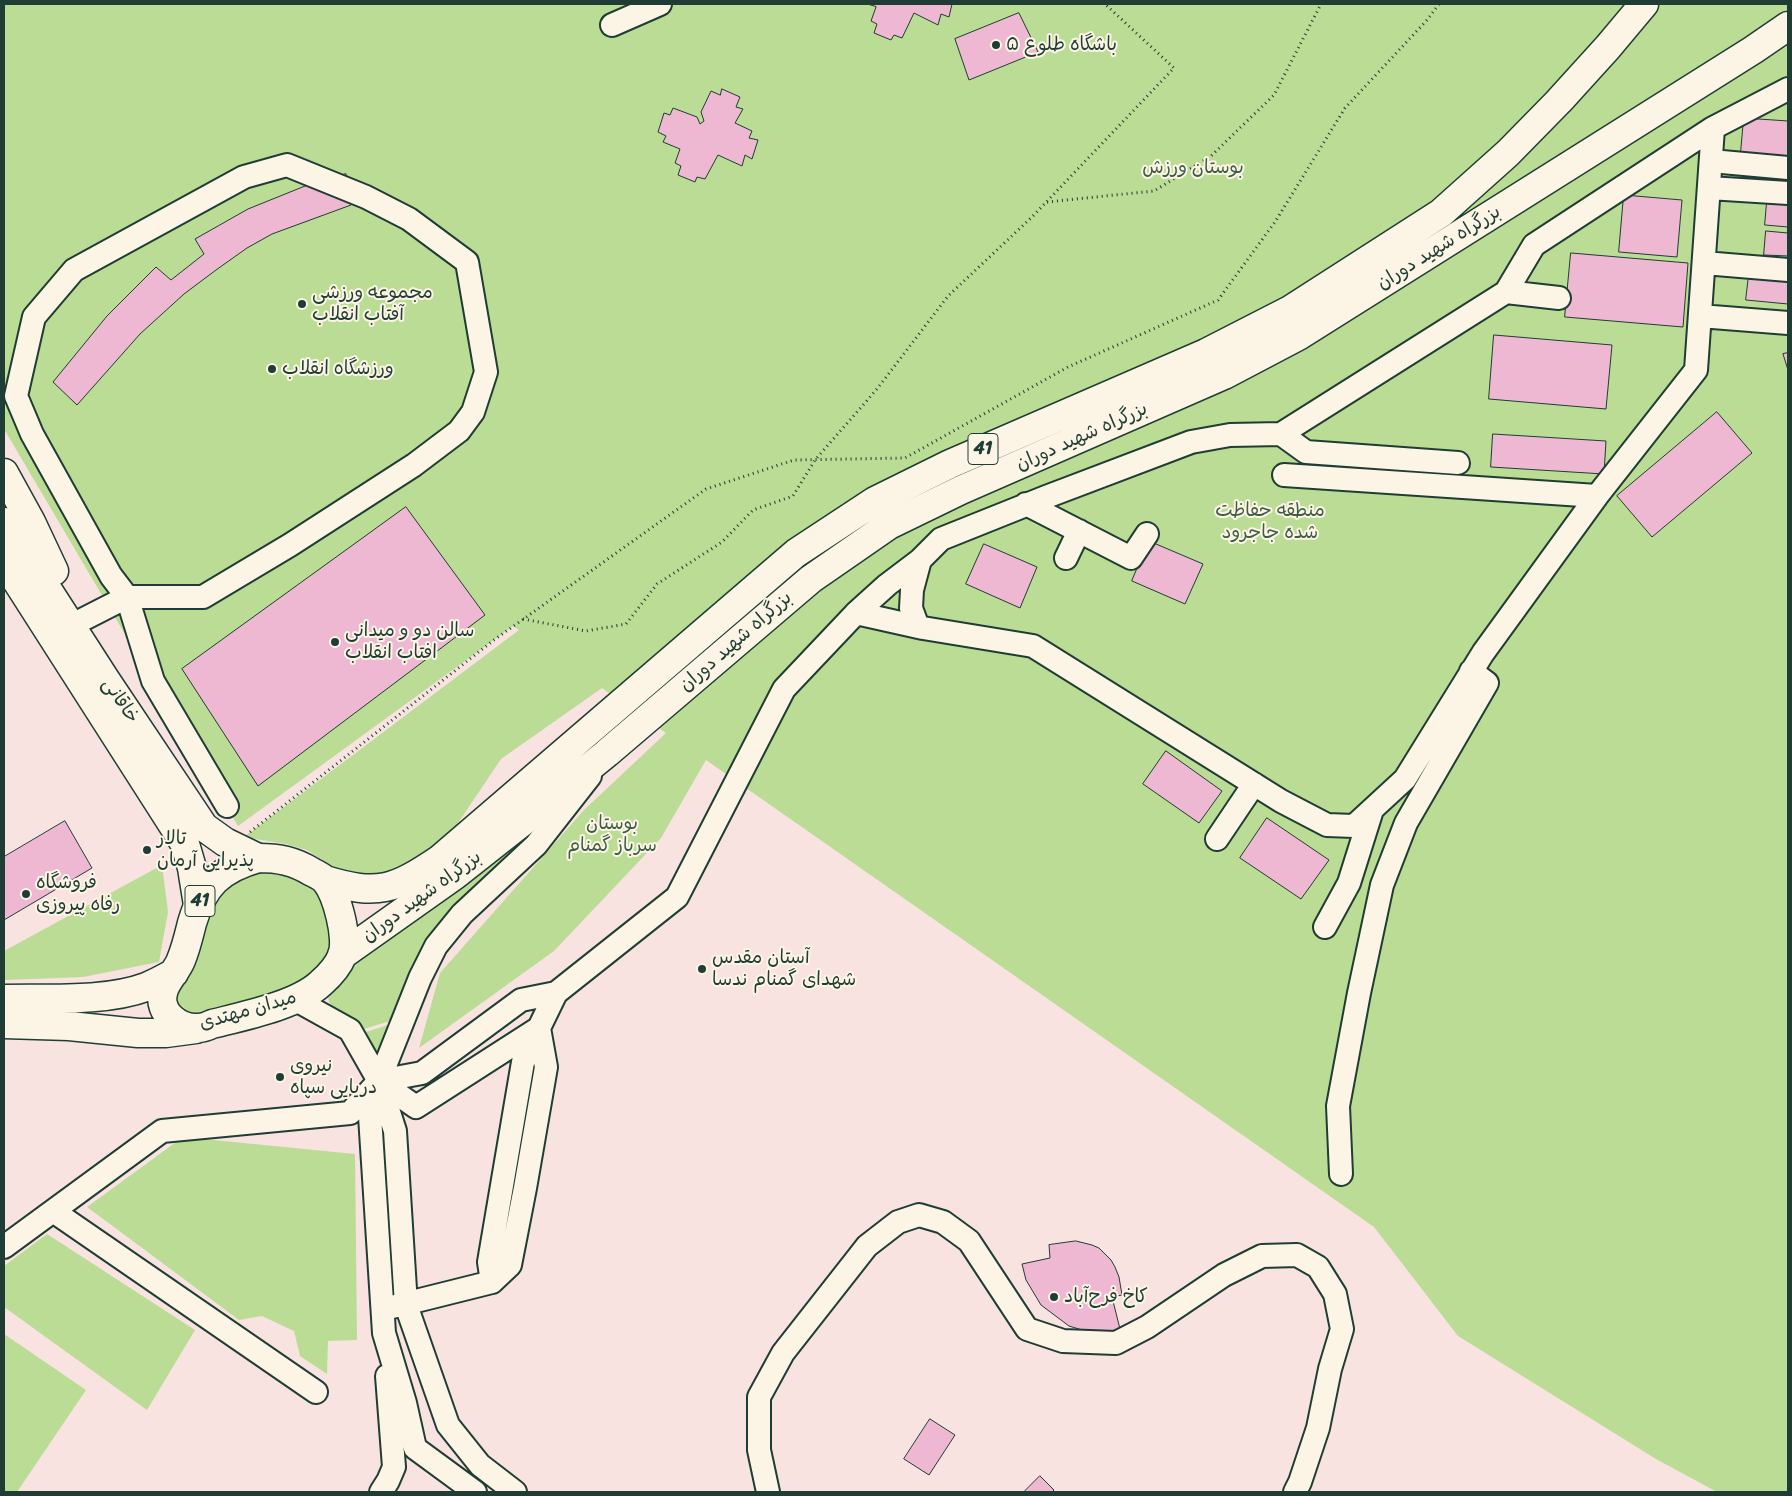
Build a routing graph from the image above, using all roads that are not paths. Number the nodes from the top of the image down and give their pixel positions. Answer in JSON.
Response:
{"nodes":[{"id":1,"x":660,"y":4,"type":"edge"},
{"id":2,"x":1644,"y":4,"type":"edge"},
{"id":3,"x":612,"y":25,"type":"dead end"},
{"id":4,"x":1788,"y":26,"type":"edge"},
{"id":5,"x":1788,"y":89,"type":"edge"},
{"id":6,"x":1713,"y":128,"type":"junction"},
{"id":7,"x":1711,"y":161,"type":"junction"},
{"id":8,"x":1788,"y":168,"type":"edge"},
{"id":9,"x":1709,"y":188,"type":"junction"},
{"id":10,"x":1788,"y":193,"type":"edge"},
{"id":11,"x":1704,"y":264,"type":"junction"},
{"id":12,"x":1788,"y":270,"type":"edge"},
{"id":13,"x":1506,"y":292,"type":"junction"},
{"id":14,"x":1559,"y":298,"type":"dead end"},
{"id":15,"x":1700,"y":316,"type":"junction"},
{"id":16,"x":1788,"y":323,"type":"edge"},
{"id":17,"x":1281,"y":434,"type":"junction"},
{"id":18,"x":1458,"y":463,"type":"dead end"},
{"id":19,"x":4,"y":473,"type":"edge"},
{"id":20,"x":1284,"y":475,"type":"dead end"},
{"id":21,"x":1597,"y":496,"type":"junction"},
{"id":22,"x":1026,"y":504,"type":"junction"},
{"id":23,"x":4,"y":522,"type":"edge"},
{"id":24,"x":1078,"y":531,"type":"junction"},
{"id":25,"x":1147,"y":534,"type":"dead end"},
{"id":26,"x":1066,"y":558,"type":"dead end"},
{"id":27,"x":920,"y":560,"type":"junction"},
{"id":28,"x":4,"y":561,"type":"edge"},
{"id":29,"x":127,"y":597,"type":"junction"},
{"id":30,"x":856,"y":613,"type":"junction"},
{"id":31,"x":78,"y":622,"type":"junction"},
{"id":32,"x":918,"y":627,"type":"junction"},
{"id":33,"x":1472,"y":671,"type":"junction"},
{"id":34,"x":105,"y":679,"type":"junction"},
{"id":35,"x":608,"y":754,"type":"junction"},
{"id":36,"x":1254,"y":784,"type":"junction"},
{"id":37,"x":227,"y":806,"type":"dead end"},
{"id":38,"x":1372,"y":809,"type":"junction"},
{"id":39,"x":195,"y":836,"type":"junction"},
{"id":40,"x":1217,"y":839,"type":"dead end"},
{"id":41,"x":251,"y":848,"type":"junction"},
{"id":42,"x":325,"y":880,"type":"junction"},
{"id":43,"x":198,"y":905,"type":"junction"},
{"id":44,"x":1325,"y":927,"type":"dead end"},
{"id":45,"x":342,"y":955,"type":"junction"},
{"id":46,"x":174,"y":973,"type":"junction"},
{"id":47,"x":556,"y":993,"type":"junction"},
{"id":48,"x":4,"y":999,"type":"edge"},
{"id":49,"x":296,"y":1000,"type":"junction"},
{"id":50,"x":4,"y":1024,"type":"edge"},
{"id":51,"x":198,"y":1028,"type":"junction"},
{"id":52,"x":539,"y":1028,"type":"junction"},
{"id":53,"x":378,"y":1081,"type":"junction"},
{"id":54,"x":1341,"y":1174,"type":"dead end"},
{"id":55,"x":53,"y":1211,"type":"junction"},
{"id":56,"x":4,"y":1247,"type":"edge"},
{"id":57,"x":406,"y":1304,"type":"junction"},
{"id":58,"x":382,"y":1310,"type":"junction"},
{"id":59,"x":384,"y":1333,"type":"junction"},
{"id":60,"x":316,"y":1392,"type":"dead end"},
{"id":61,"x":381,"y":1492,"type":"edge"},
{"id":62,"x":475,"y":1492,"type":"edge"},
{"id":63,"x":515,"y":1492,"type":"edge"},
{"id":64,"x":768,"y":1492,"type":"edge"},
{"id":65,"x":1295,"y":1492,"type":"edge"}],
"edges":[{"from":1,"to":3,"type":"street"},
{"from":2,"to":42,"type":"main road","name":"بزرگراه شهید دوران","number":"41"},
{"from":4,"to":35,"type":"main road","name":"بزرگراه شهید دوران","number":"41"},
{"from":5,"to":6,"type":"street"},
{"from":6,"to":7,"type":"street"},
{"from":6,"to":13,"type":"street"},
{"from":7,"to":8,"type":"street"},
{"from":7,"to":9,"type":"street"},
{"from":9,"to":10,"type":"street"},
{"from":9,"to":11,"type":"street"},
{"from":11,"to":12,"type":"street"},
{"from":11,"to":15,"type":"street"},
{"from":13,"to":14,"type":"street"},
{"from":13,"to":17,"type":"street"},
{"from":15,"to":16,"type":"street"},
{"from":15,"to":21,"type":"street"},
{"from":17,"to":18,"type":"street"},
{"from":17,"to":22,"type":"street"},
{"from":19,"to":31,"type":"main road"},
{"from":20,"to":21,"type":"street"},
{"from":21,"to":33,"type":"street"},
{"from":22,"to":24,"type":"street"},
{"from":22,"to":27,"type":"street"},
{"from":23,"to":34,"type":"main road","name":"خاقانی"},
{"from":24,"to":25,"type":"street"},
{"from":24,"to":26,"type":"street"},
{"from":27,"to":30,"type":"street"},
{"from":27,"to":32,"type":"street"},
{"from":28,"to":39,"type":"main road","name":"خاقانی"},
{"from":29,"to":29,"type":"street"},
{"from":29,"to":31,"type":"street"},
{"from":29,"to":37,"type":"street"},
{"from":30,"to":32,"type":"street"},
{"from":30,"to":47,"type":"street"},
{"from":31,"to":34,"type":"main road"},
{"from":32,"to":36,"type":"street"},
{"from":33,"to":38,"type":"street"},
{"from":33,"to":54,"type":"street"},
{"from":34,"to":39,"type":"main road","name":"خاقانی"},
{"from":35,"to":45,"type":"main road","name":"بزرگراه شهید دوران","number":"41"},
{"from":35,"to":53,"type":"street"},
{"from":36,"to":38,"type":"street"},
{"from":36,"to":40,"type":"street"},
{"from":38,"to":44,"type":"street"},
{"from":39,"to":41,"type":"main road","name":"خاقانی"},
{"from":39,"to":43,"type":"main road","name":"خاقانی"},
{"from":41,"to":42,"type":"main road","name":"میدان مهتدی","number":"41"},
{"from":41,"to":43,"type":"main road","name":"میدان مهتدی","number":"41"},
{"from":42,"to":45,"type":"main road","name":"میدان مهتدی","number":"41"},
{"from":43,"to":46,"type":"main road","name":"میدان مهتدی","number":"41"},
{"from":45,"to":49,"type":"main road","name":"میدان مهتدی","number":"41"},
{"from":46,"to":48,"type":"main road"},
{"from":46,"to":51,"type":"main road","name":"میدان مهتدی","number":"41"},
{"from":47,"to":52,"type":"street"},
{"from":47,"to":53,"type":"street"},
{"from":49,"to":51,"type":"main road","name":"میدان مهتدی","number":"41"},
{"from":49,"to":53,"type":"street"},
{"from":50,"to":51,"type":"main road","number":"41"},
{"from":52,"to":53,"type":"street"},
{"from":52,"to":57,"type":"street"},
{"from":53,"to":55,"type":"street"},
{"from":53,"to":57,"type":"street"},
{"from":53,"to":58,"type":"street"},
{"from":55,"to":56,"type":"street"},
{"from":55,"to":60,"type":"street"},
{"from":57,"to":58,"type":"street"},
{"from":57,"to":63,"type":"street"},
{"from":58,"to":59,"type":"street"},
{"from":59,"to":61,"type":"street"},
{"from":59,"to":62,"type":"street"},
{"from":64,"to":65,"type":"street"}]}
